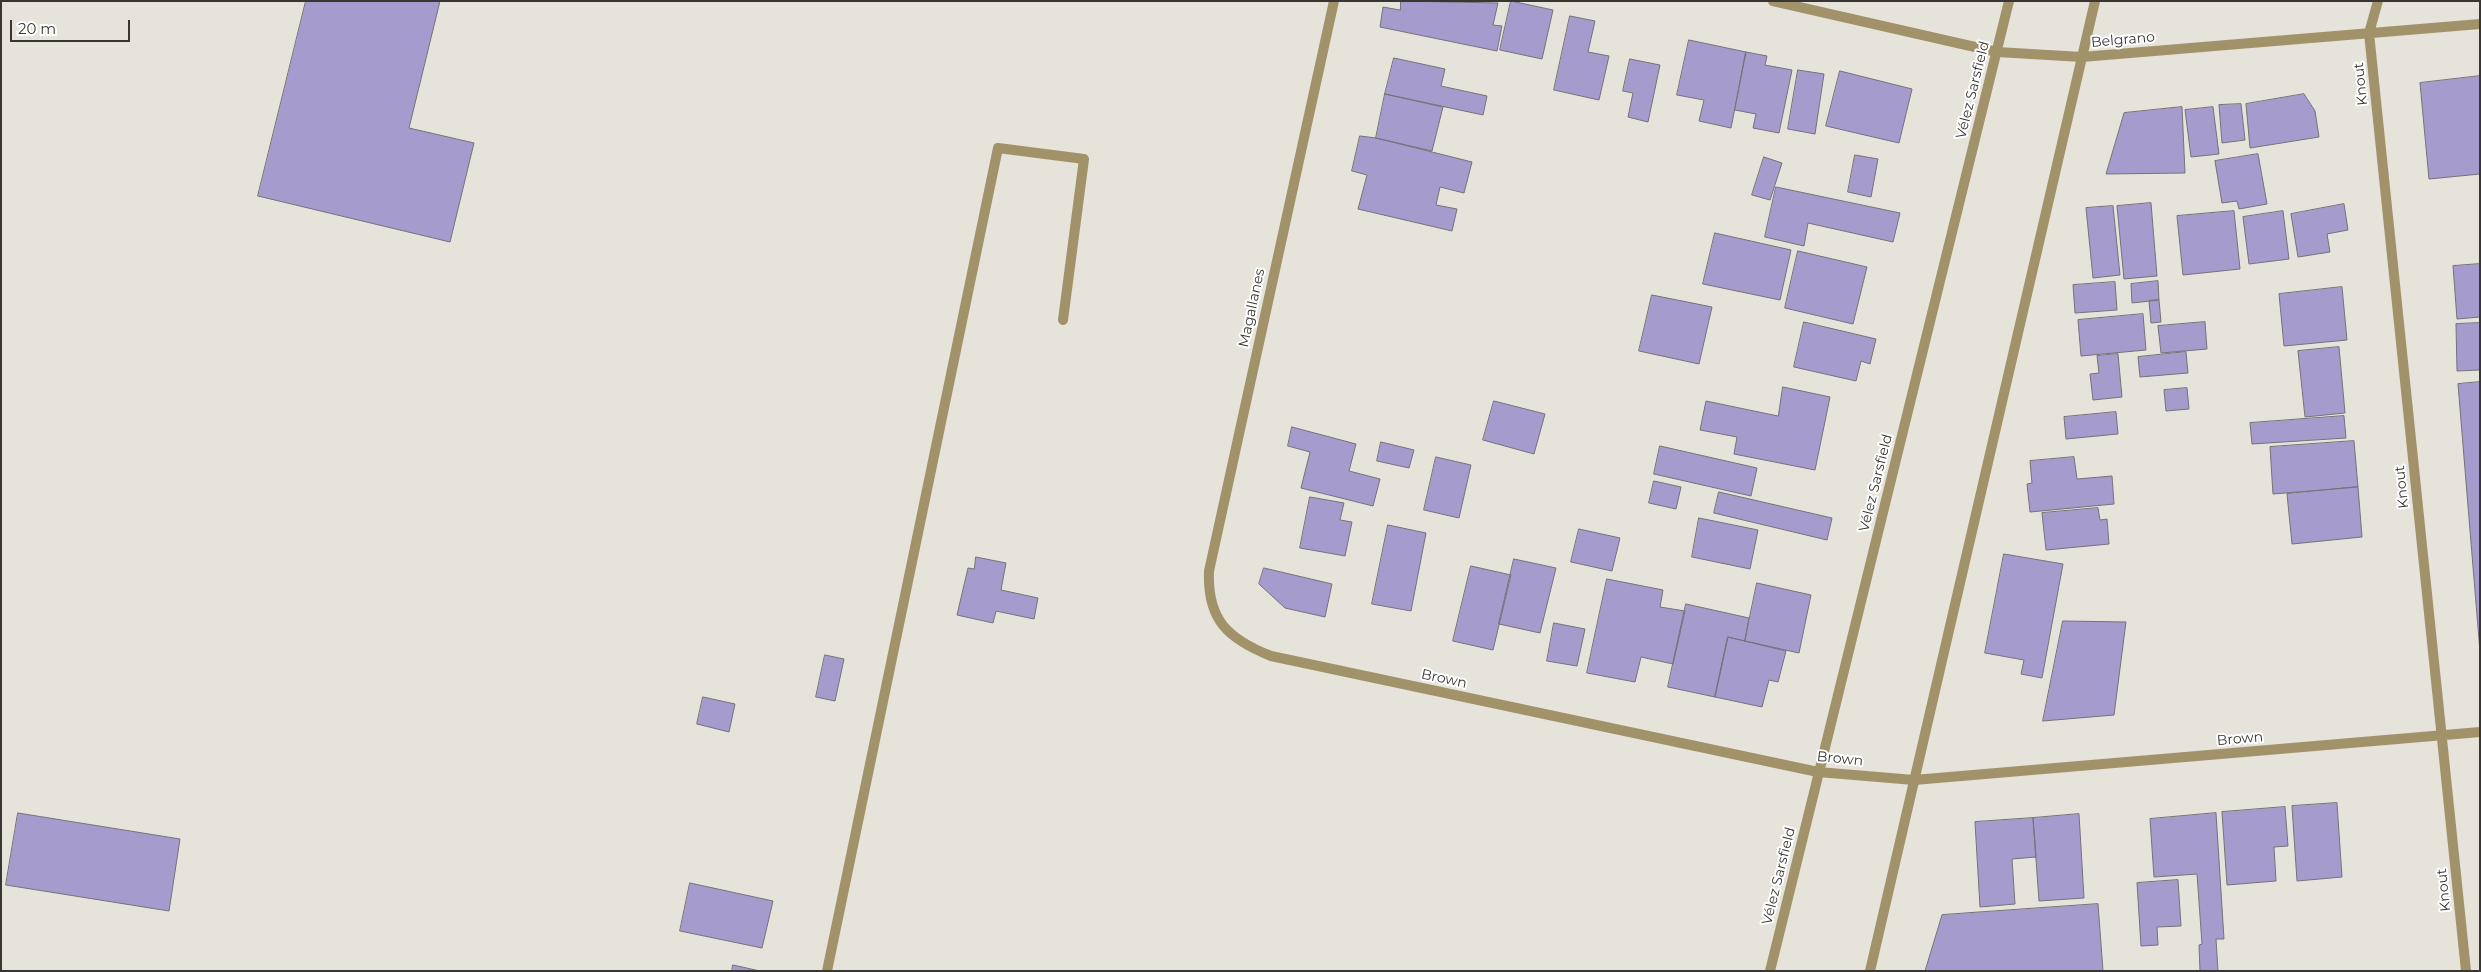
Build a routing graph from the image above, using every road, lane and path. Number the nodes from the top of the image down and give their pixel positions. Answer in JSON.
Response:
{"nodes":[{"id":1,"x":1334,"y":1,"type":"edge"},
{"id":2,"x":1773,"y":1,"type":"edge"},
{"id":3,"x":2008,"y":1,"type":"edge"},
{"id":4,"x":2096,"y":1,"type":"edge"},
{"id":5,"x":2378,"y":1,"type":"edge"},
{"id":6,"x":2480,"y":24,"type":"edge"},
{"id":7,"x":2369,"y":32,"type":"junction"},
{"id":8,"x":1997,"y":52,"type":"junction"},
{"id":9,"x":2082,"y":57,"type":"junction"},
{"id":10,"x":1063,"y":320,"type":"dead end"},
{"id":11,"x":1219,"y":620,"type":"joint"},
{"id":12,"x":2480,"y":732,"type":"edge"},
{"id":13,"x":2442,"y":735,"type":"junction"},
{"id":14,"x":1818,"y":772,"type":"junction"},
{"id":15,"x":1914,"y":780,"type":"junction"},
{"id":16,"x":827,"y":971,"type":"edge"},
{"id":17,"x":1770,"y":971,"type":"edge"},
{"id":18,"x":1870,"y":971,"type":"edge"},
{"id":19,"x":2466,"y":971,"type":"edge"}],
"edges":[{"from":1,"to":11,"type":"street","name":"Magallanes"},
{"from":2,"to":8,"type":"street","name":"Belgrano"},
{"from":3,"to":8,"type":"street","name":"Vélez Sarsfield"},
{"from":4,"to":9,"type":"street"},
{"from":5,"to":7,"type":"street","name":"Knout"},
{"from":6,"to":7,"type":"street","name":"Belgrano"},
{"from":7,"to":9,"type":"street","name":"Belgrano"},
{"from":7,"to":13,"type":"street","name":"Knout"},
{"from":8,"to":9,"type":"street","name":"Belgrano"},
{"from":8,"to":14,"type":"street","name":"Vélez Sarsfield"},
{"from":9,"to":15,"type":"street"},
{"from":10,"to":16,"type":"street"},
{"from":11,"to":14,"type":"street","name":"Brown"},
{"from":12,"to":13,"type":"street","name":"Brown"},
{"from":13,"to":15,"type":"street","name":"Brown"},
{"from":13,"to":19,"type":"street","name":"Knout"},
{"from":14,"to":15,"type":"street","name":"Brown"},
{"from":14,"to":17,"type":"street","name":"Vélez Sarsfield"},
{"from":15,"to":18,"type":"street"}]}
